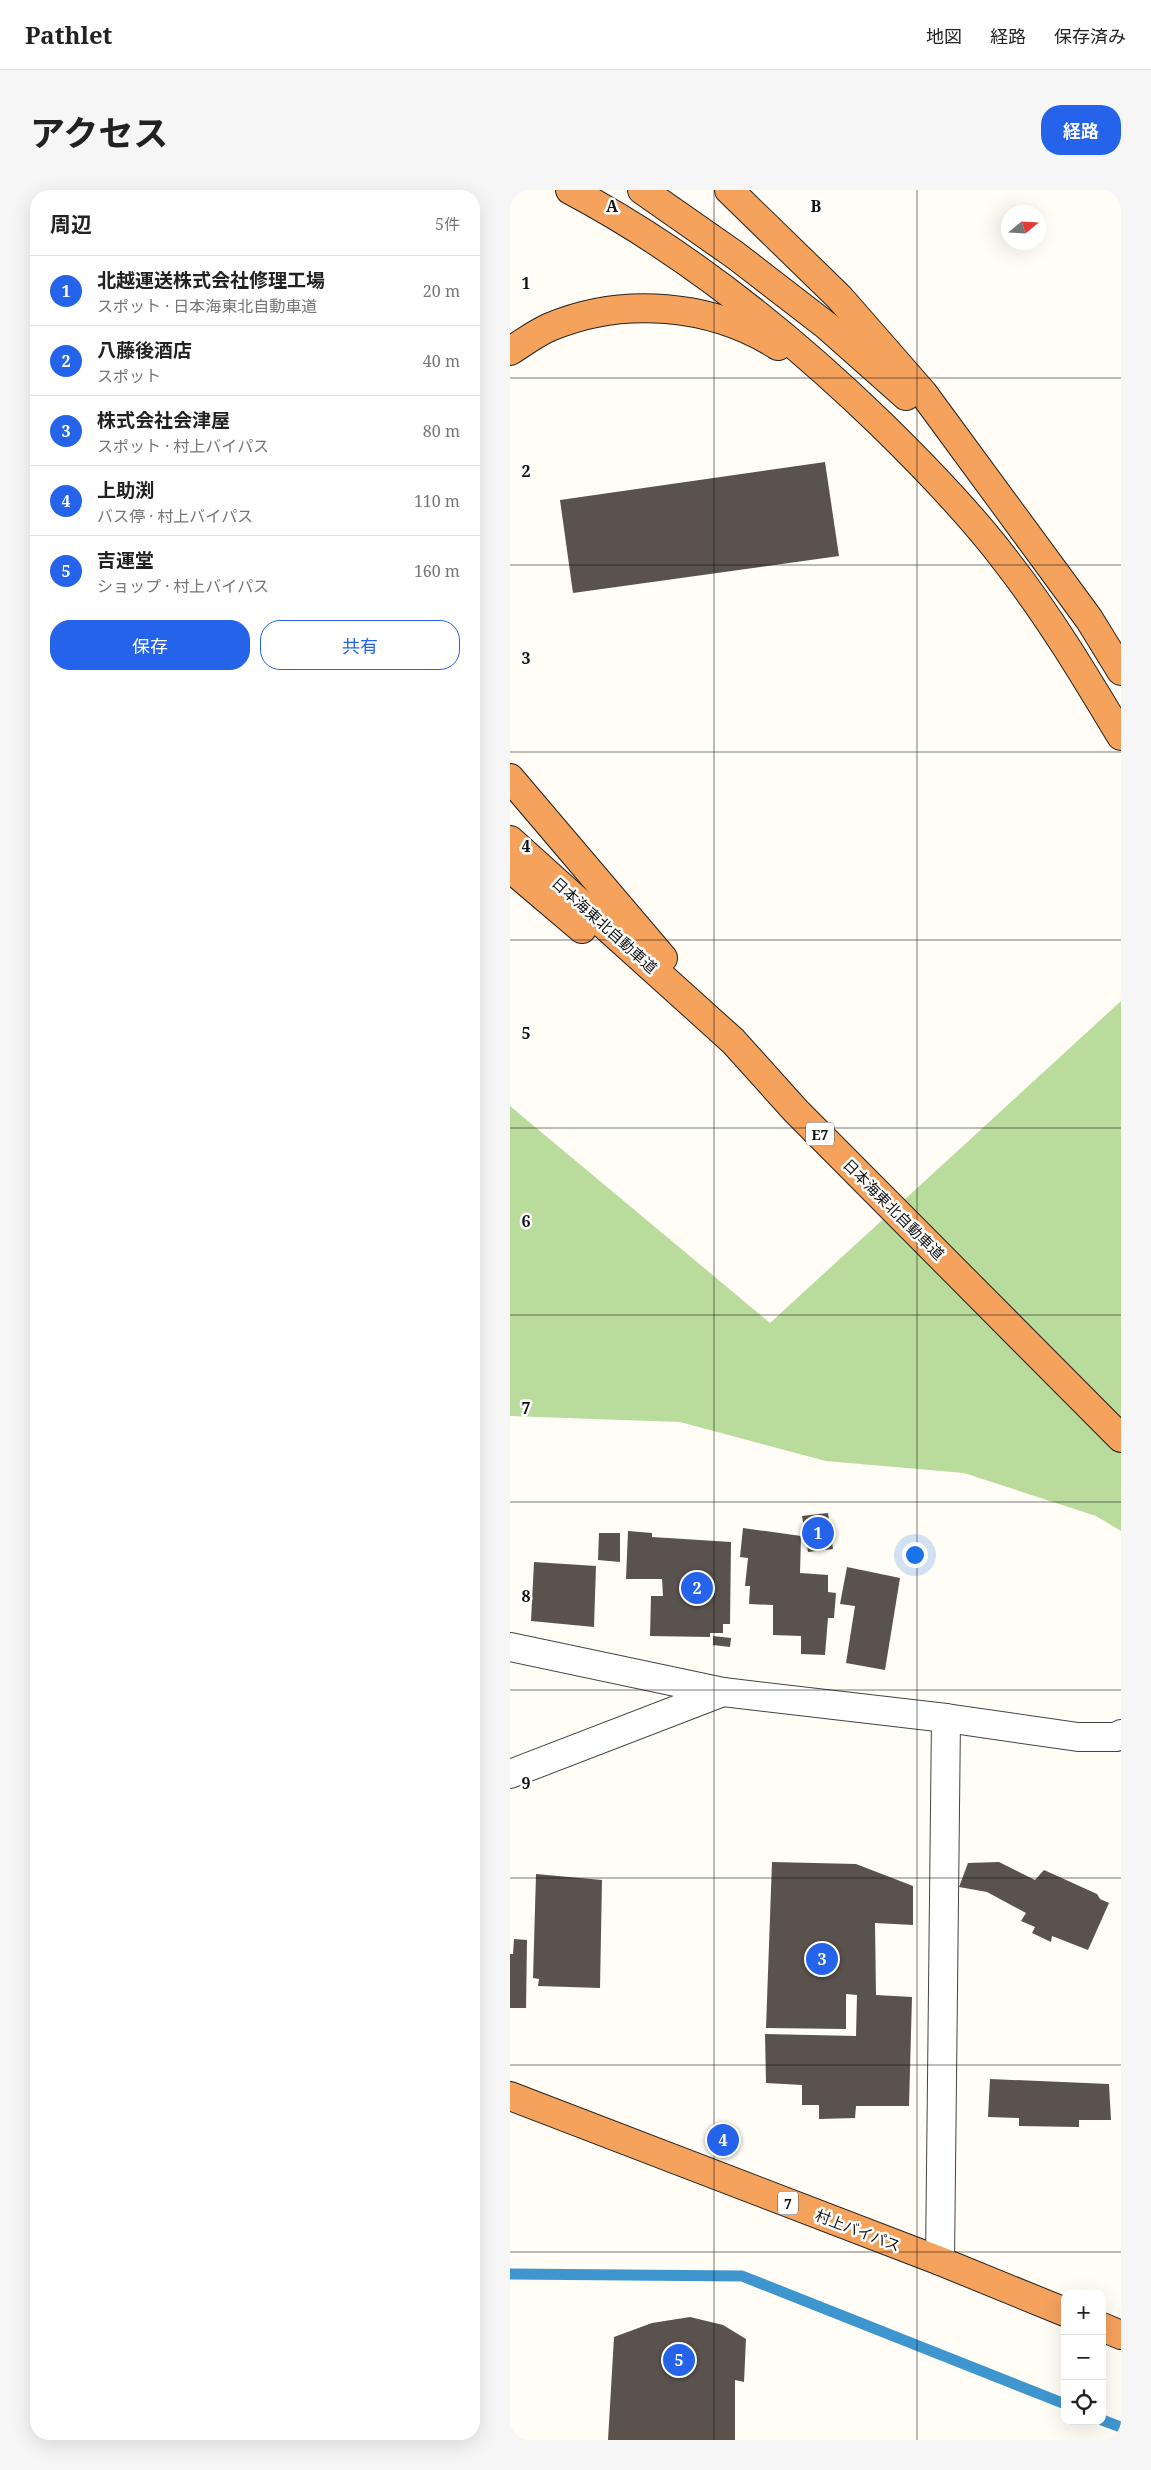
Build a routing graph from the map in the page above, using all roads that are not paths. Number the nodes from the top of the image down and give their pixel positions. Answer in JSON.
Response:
{"nodes":[{"id":1,"x":570,"y":190,"type":"edge"},
{"id":2,"x":642,"y":190,"type":"edge"},
{"id":3,"x":728,"y":190,"type":"edge"},
{"id":4,"x":510,"y":351,"type":"edge"},
{"id":5,"x":845,"y":389,"type":"junction"},
{"id":6,"x":1002,"y":503,"type":"junction"},
{"id":7,"x":1121,"y":671,"type":"edge"},
{"id":8,"x":1121,"y":736,"type":"edge"},
{"id":9,"x":510,"y":778,"type":"edge"},
{"id":10,"x":510,"y":840,"type":"edge"},
{"id":11,"x":510,"y":868,"type":"edge"},
{"id":12,"x":734,"y":1042,"type":"junction"},
{"id":13,"x":796,"y":1111,"type":"junction"},
{"id":14,"x":1121,"y":1438,"type":"edge"},
{"id":15,"x":510,"y":1647,"type":"edge"},
{"id":16,"x":723,"y":1692,"type":"junction"},
{"id":17,"x":946,"y":1718,"type":"junction"},
{"id":18,"x":1121,"y":1734,"type":"edge"},
{"id":19,"x":510,"y":1774,"type":"edge"},
{"id":20,"x":510,"y":2096,"type":"edge"},
{"id":21,"x":940,"y":2261,"type":"junction"},
{"id":22,"x":1061,"y":2310,"type":"edge"},
{"id":23,"x":1106,"y":2329,"type":"edge"},
{"id":24,"x":1121,"y":2335,"type":"edge"}],
"edges":[{"from":1,"to":5,"type":"highway"},
{"from":2,"to":6,"type":"highway"},
{"from":3,"to":6,"type":"highway"},
{"from":4,"to":5,"type":"highway"},
{"from":5,"to":8,"type":"highway"},
{"from":6,"to":7,"type":"highway"},
{"from":9,"to":12,"type":"highway"},
{"from":10,"to":12,"type":"highway","name":"日本海東北自動車道","number":"E7"},
{"from":11,"to":13,"type":"highway"},
{"from":12,"to":13,"type":"highway","name":"日本海東北自動車道","number":"E7"},
{"from":13,"to":14,"type":"highway","name":"日本海東北自動車道","number":"E7"},
{"from":15,"to":16,"type":"street"},
{"from":16,"to":17,"type":"street"},
{"from":16,"to":19,"type":"street"},
{"from":17,"to":18,"type":"street"},
{"from":17,"to":21,"type":"street"},
{"from":20,"to":21,"type":"highway","name":"村上バイパス","number":"7"},
{"from":21,"to":22,"type":"highway","name":"村上バイパス","number":"7"},
{"from":23,"to":24,"type":"highway"}]}
